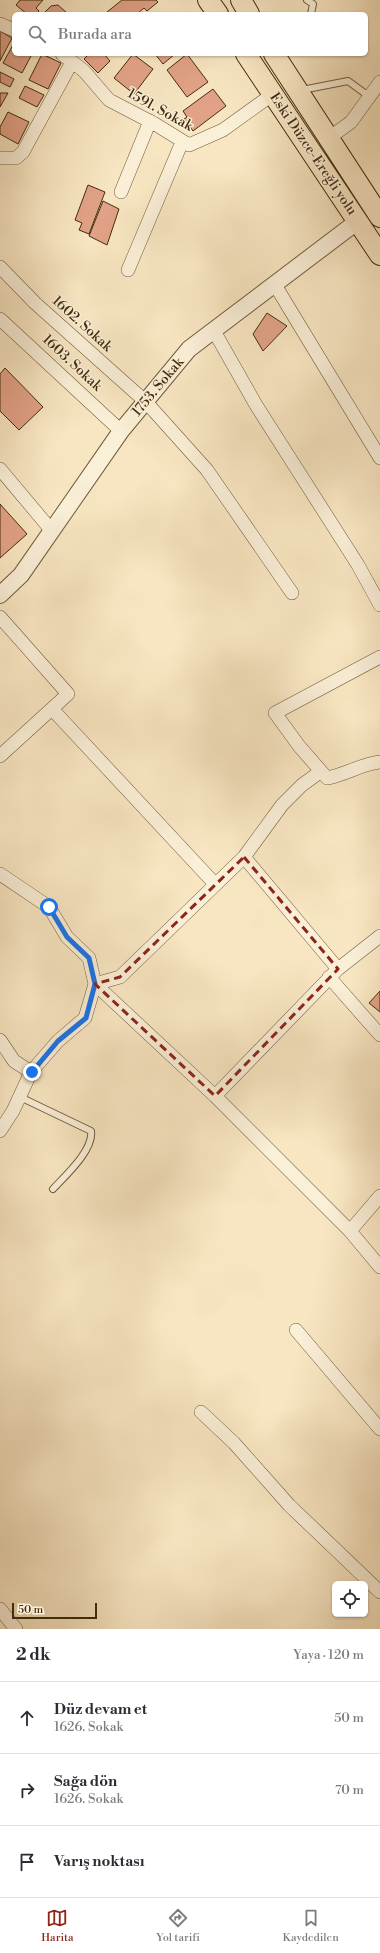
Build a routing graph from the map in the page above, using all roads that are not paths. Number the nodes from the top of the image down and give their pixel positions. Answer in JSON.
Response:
{"nodes":[{"id":1,"x":208,"y":0,"type":"edge"},
{"id":2,"x":307,"y":0,"type":"edge"},
{"id":3,"x":217,"y":12,"type":"edge"},
{"id":4,"x":311,"y":12,"type":"edge"},
{"id":5,"x":0,"y":24,"type":"edge"},
{"id":6,"x":12,"y":29,"type":"edge"},
{"id":7,"x":247,"y":56,"type":"edge"},
{"id":8,"x":275,"y":56,"type":"edge"},
{"id":9,"x":67,"y":58,"type":"edge"},
{"id":10,"x":380,"y":82,"type":"edge"},
{"id":11,"x":298,"y":91,"type":"junction"},
{"id":12,"x":273,"y":94,"type":"junction"},
{"id":13,"x":370,"y":97,"type":"junction"},
{"id":14,"x":150,"y":121,"type":"junction"},
{"id":15,"x":329,"y":138,"type":"junction"},
{"id":16,"x":182,"y":142,"type":"junction"},
{"id":17,"x":0,"y":158,"type":"edge"},
{"id":18,"x":121,"y":192,"type":"dead end"},
{"id":19,"x":379,"y":215,"type":"edge"},
{"id":20,"x":358,"y":221,"type":"junction"},
{"id":21,"x":380,"y":255,"type":"edge"},
{"id":22,"x":0,"y":267,"type":"edge"},
{"id":23,"x":128,"y":270,"type":"dead end"},
{"id":24,"x":275,"y":285,"type":"junction"},
{"id":25,"x":0,"y":318,"type":"edge"},
{"id":26,"x":214,"y":331,"type":"junction"},
{"id":27,"x":146,"y":402,"type":"junction"},
{"id":28,"x":122,"y":431,"type":"junction"},
{"id":29,"x":380,"y":458,"type":"edge"},
{"id":30,"x":0,"y":469,"type":"edge"},
{"id":31,"x":52,"y":531,"type":"junction"},
{"id":32,"x":292,"y":593,"type":"dead end"},
{"id":33,"x":0,"y":595,"type":"edge"},
{"id":34,"x":380,"y":605,"type":"edge"},
{"id":35,"x":0,"y":617,"type":"edge"},
{"id":36,"x":380,"y":657,"type":"edge"},
{"id":37,"x":52,"y":709,"type":"junction"},
{"id":38,"x":0,"y":756,"type":"edge"},
{"id":39,"x":380,"y":762,"type":"edge"},
{"id":40,"x":320,"y":772,"type":"junction"},
{"id":41,"x":244,"y":857,"type":"junction"},
{"id":42,"x":0,"y":874,"type":"edge"},
{"id":43,"x":215,"y":884,"type":"junction"},
{"id":44,"x":380,"y":936,"type":"edge"},
{"id":45,"x":334,"y":973,"type":"junction"},
{"id":46,"x":95,"y":984,"type":"junction"},
{"id":47,"x":380,"y":1035,"type":"edge"},
{"id":48,"x":0,"y":1040,"type":"edge"},
{"id":49,"x":32,"y":1072,"type":"junction"},
{"id":50,"x":20,"y":1096,"type":"junction"},
{"id":51,"x":215,"y":1096,"type":"junction"},
{"id":52,"x":0,"y":1131,"type":"edge"},
{"id":53,"x":53,"y":1189,"type":"dead end"},
{"id":54,"x":380,"y":1196,"type":"edge"},
{"id":55,"x":350,"y":1231,"type":"junction"},
{"id":56,"x":380,"y":1267,"type":"edge"},
{"id":57,"x":296,"y":1330,"type":"dead end"},
{"id":58,"x":201,"y":1412,"type":"dead end"},
{"id":59,"x":380,"y":1430,"type":"edge"},
{"id":60,"x":380,"y":1592,"type":"edge"},
{"id":61,"x":0,"y":1610,"type":"edge"},
{"id":62,"x":16,"y":1629,"type":"edge"}],
"edges":[{"from":1,"to":3,"type":"main road"},
{"from":2,"to":4,"type":"lane"},
{"from":5,"to":6,"type":"street"},
{"from":7,"to":12,"type":"main road","name":"Eski Düzce-Ereğli yolu"},
{"from":8,"to":11,"type":"main road","name":"Eski Düzce-Ereğli yolu"},
{"from":9,"to":14,"type":"street","name":"1591. Sokak"},
{"from":9,"to":17,"type":"street"},
{"from":10,"to":13,"type":"street"},
{"from":11,"to":13,"type":"lane"},
{"from":11,"to":15,"type":"main road","name":"Eski Düzce-Ereğli yolu"},
{"from":12,"to":16,"type":"street","name":"1591. Sokak"},
{"from":12,"to":20,"type":"main road","name":"Eski Düzce-Ereğli yolu"},
{"from":13,"to":15,"type":"street"},
{"from":14,"to":16,"type":"street","name":"1591. Sokak"},
{"from":14,"to":18,"type":"street"},
{"from":15,"to":19,"type":"main road","name":"Eski Düzce-Ereğli yolu"},
{"from":16,"to":23,"type":"street"},
{"from":20,"to":21,"type":"main road","name":"Eski Düzce-Ereğli yolu"},
{"from":20,"to":24,"type":"street","name":"1753. Sokak"},
{"from":22,"to":27,"type":"street","name":"1602. Sokak"},
{"from":24,"to":26,"type":"street","name":"1753. Sokak"},
{"from":24,"to":29,"type":"street"},
{"from":25,"to":28,"type":"street","name":"1603. Sokak"},
{"from":26,"to":27,"type":"street","name":"1753. Sokak"},
{"from":26,"to":34,"type":"street"},
{"from":27,"to":28,"type":"street","name":"1753. Sokak"},
{"from":27,"to":32,"type":"street","name":"1602. Sokak"},
{"from":28,"to":31,"type":"street","name":"1753. Sokak"},
{"from":30,"to":31,"type":"street"},
{"from":31,"to":33,"type":"street","name":"1753. Sokak"},
{"from":35,"to":37,"type":"street"},
{"from":36,"to":40,"type":"street"},
{"from":37,"to":38,"type":"street"},
{"from":37,"to":43,"type":"street"},
{"from":39,"to":40,"type":"street"},
{"from":40,"to":41,"type":"street"},
{"from":41,"to":43,"type":"street"},
{"from":41,"to":45,"type":"street"},
{"from":42,"to":46,"type":"street"},
{"from":43,"to":46,"type":"street"},
{"from":44,"to":45,"type":"street"},
{"from":45,"to":47,"type":"street"},
{"from":45,"to":51,"type":"street"},
{"from":46,"to":49,"type":"street"},
{"from":46,"to":51,"type":"street"},
{"from":48,"to":49,"type":"street"},
{"from":49,"to":50,"type":"street"},
{"from":50,"to":52,"type":"street"},
{"from":50,"to":53,"type":"lane"},
{"from":51,"to":55,"type":"street"},
{"from":54,"to":55,"type":"street"},
{"from":55,"to":56,"type":"street"},
{"from":57,"to":59,"type":"street"},
{"from":58,"to":60,"type":"street"},
{"from":61,"to":62,"type":"street"}]}
